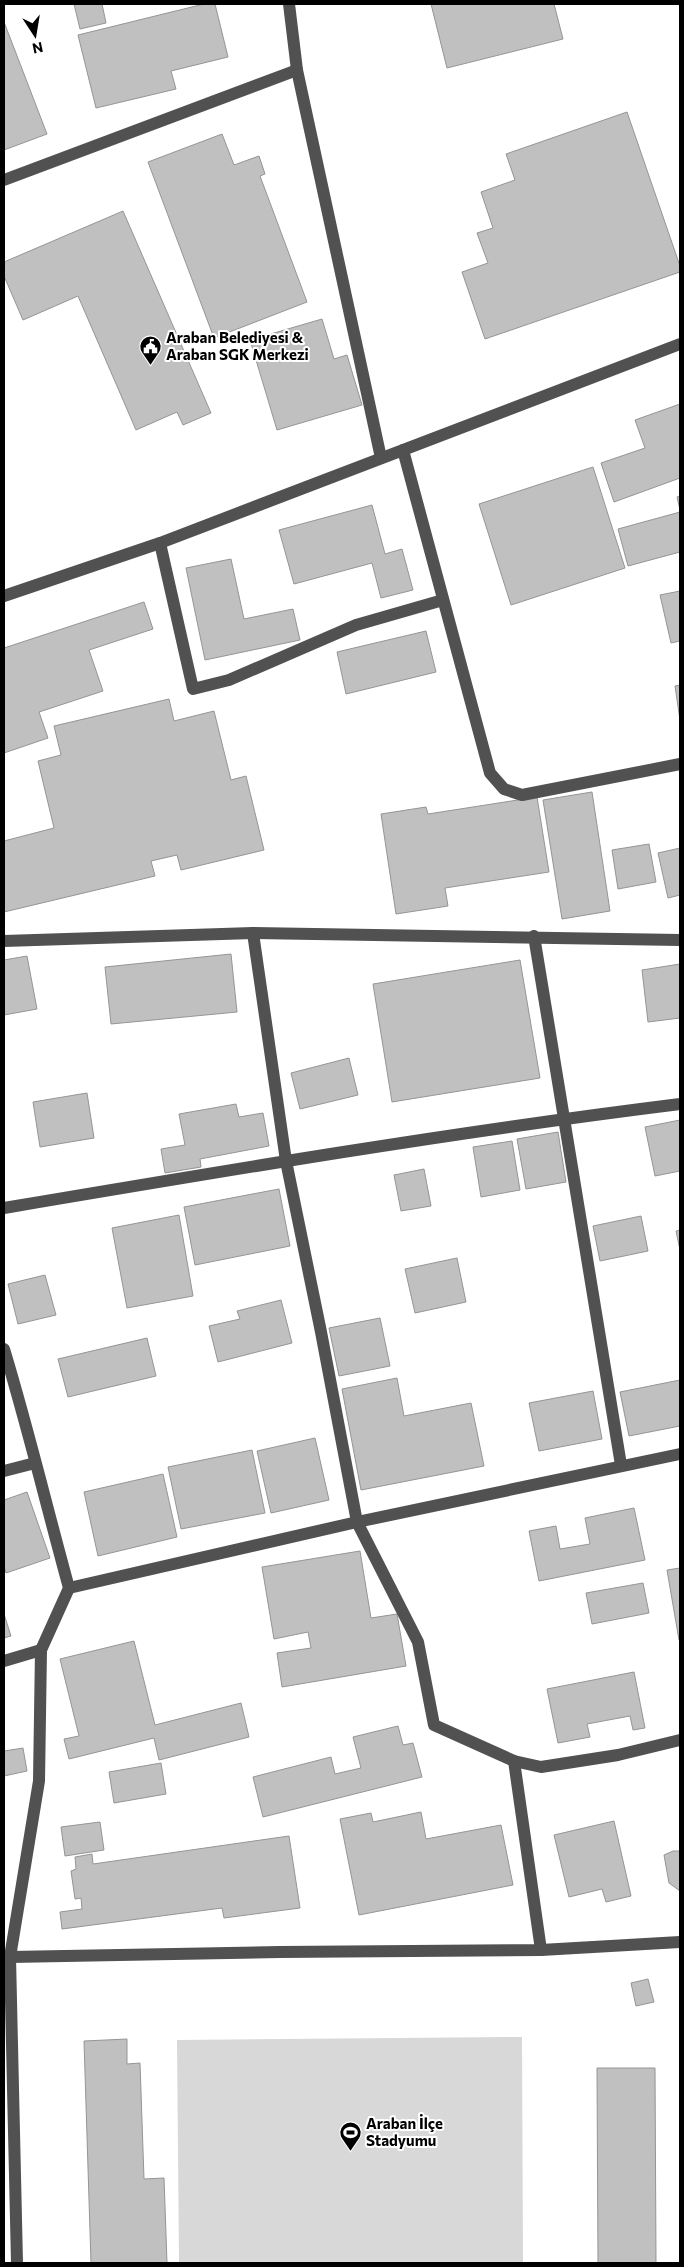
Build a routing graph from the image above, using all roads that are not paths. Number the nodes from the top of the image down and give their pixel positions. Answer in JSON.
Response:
{"nodes":[{"id":1,"x":289,"y":4,"type":"edge"},
{"id":2,"x":297,"y":70,"type":"junction"},
{"id":3,"x":4,"y":180,"type":"edge"},
{"id":4,"x":680,"y":344,"type":"edge"},
{"id":5,"x":403,"y":450,"type":"junction"},
{"id":6,"x":381,"y":458,"type":"junction"},
{"id":7,"x":160,"y":543,"type":"junction"},
{"id":8,"x":4,"y":596,"type":"edge"},
{"id":9,"x":443,"y":600,"type":"junction"},
{"id":10,"x":680,"y":764,"type":"edge"},
{"id":11,"x":254,"y":933,"type":"junction"},
{"id":12,"x":534,"y":936,"type":"junction"},
{"id":13,"x":680,"y":940,"type":"edge"},
{"id":14,"x":4,"y":941,"type":"edge"},
{"id":15,"x":680,"y":1104,"type":"edge"},
{"id":16,"x":565,"y":1118,"type":"junction"},
{"id":17,"x":286,"y":1161,"type":"junction"},
{"id":18,"x":4,"y":1208,"type":"edge"},
{"id":19,"x":4,"y":1349,"type":"edge"},
{"id":20,"x":680,"y":1454,"type":"edge"},
{"id":21,"x":35,"y":1463,"type":"junction"},
{"id":22,"x":620,"y":1465,"type":"junction"},
{"id":23,"x":4,"y":1471,"type":"edge"},
{"id":24,"x":357,"y":1522,"type":"junction"},
{"id":25,"x":69,"y":1588,"type":"junction"},
{"id":26,"x":41,"y":1650,"type":"junction"},
{"id":27,"x":4,"y":1662,"type":"edge"},
{"id":28,"x":680,"y":1740,"type":"edge"},
{"id":29,"x":514,"y":1762,"type":"junction"},
{"id":30,"x":680,"y":1942,"type":"edge"},
{"id":31,"x":541,"y":1950,"type":"junction"},
{"id":32,"x":10,"y":1956,"type":"junction"},
{"id":33,"x":17,"y":2263,"type":"edge"}],
"edges":[{"from":1,"to":2,"type":"street"},
{"from":2,"to":3,"type":"street"},
{"from":2,"to":6,"type":"street"},
{"from":4,"to":5,"type":"street"},
{"from":5,"to":6,"type":"street"},
{"from":5,"to":9,"type":"street"},
{"from":6,"to":7,"type":"street"},
{"from":7,"to":8,"type":"street"},
{"from":7,"to":9,"type":"street"},
{"from":9,"to":10,"type":"street"},
{"from":11,"to":12,"type":"street"},
{"from":11,"to":14,"type":"street"},
{"from":11,"to":17,"type":"street"},
{"from":12,"to":13,"type":"street"},
{"from":12,"to":16,"type":"street"},
{"from":15,"to":16,"type":"street"},
{"from":16,"to":17,"type":"street"},
{"from":16,"to":22,"type":"street"},
{"from":17,"to":18,"type":"street"},
{"from":17,"to":24,"type":"street"},
{"from":19,"to":21,"type":"street"},
{"from":20,"to":22,"type":"street"},
{"from":21,"to":23,"type":"street"},
{"from":21,"to":25,"type":"street"},
{"from":22,"to":24,"type":"street"},
{"from":24,"to":25,"type":"street"},
{"from":24,"to":29,"type":"street"},
{"from":25,"to":26,"type":"street"},
{"from":26,"to":27,"type":"street"},
{"from":26,"to":32,"type":"street"},
{"from":28,"to":29,"type":"street"},
{"from":29,"to":31,"type":"street"},
{"from":30,"to":31,"type":"street"},
{"from":31,"to":32,"type":"street"},
{"from":32,"to":33,"type":"street"}]}
